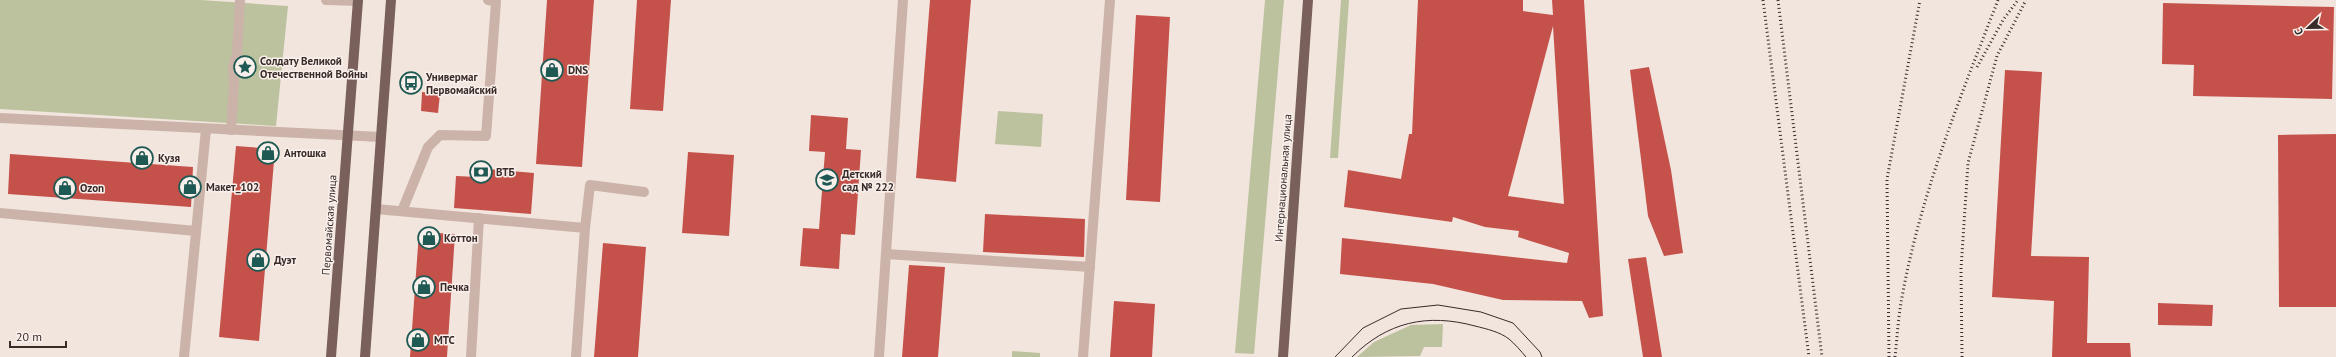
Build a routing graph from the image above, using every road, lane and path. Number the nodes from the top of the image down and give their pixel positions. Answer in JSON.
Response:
{"nodes":[{"id":1,"x":240,"y":0,"type":"edge"},
{"id":2,"x":326,"y":0,"type":"edge"},
{"id":3,"x":358,"y":0,"type":"edge"},
{"id":4,"x":392,"y":0,"type":"edge"},
{"id":5,"x":488,"y":0,"type":"edge"},
{"id":6,"x":903,"y":0,"type":"edge"},
{"id":7,"x":1110,"y":0,"type":"edge"},
{"id":8,"x":1308,"y":0,"type":"edge"},
{"id":9,"x":0,"y":118,"type":"edge"},
{"id":10,"x":206,"y":129,"type":"junction"},
{"id":11,"x":232,"y":130,"type":"junction"},
{"id":12,"x":348,"y":135,"type":"junction"},
{"id":13,"x":381,"y":137,"type":"junction"},
{"id":14,"x":644,"y":192,"type":"dead end"},
{"id":15,"x":376,"y":209,"type":"junction"},
{"id":16,"x":402,"y":211,"type":"junction"},
{"id":17,"x":0,"y":213,"type":"edge"},
{"id":18,"x":479,"y":218,"type":"junction"},
{"id":19,"x":585,"y":228,"type":"junction"},
{"id":20,"x":196,"y":231,"type":"junction"},
{"id":21,"x":886,"y":254,"type":"junction"},
{"id":22,"x":1090,"y":267,"type":"junction"},
{"id":23,"x":184,"y":357,"type":"edge"},
{"id":24,"x":331,"y":357,"type":"edge"},
{"id":25,"x":365,"y":357,"type":"edge"},
{"id":26,"x":471,"y":357,"type":"edge"},
{"id":27,"x":576,"y":357,"type":"edge"},
{"id":28,"x":880,"y":357,"type":"edge"},
{"id":29,"x":1083,"y":357,"type":"edge"},
{"id":30,"x":1283,"y":357,"type":"edge"}],
"edges":[{"from":1,"to":11,"type":"lane"},
{"from":2,"to":3,"type":"lane"},
{"from":3,"to":12,"type":"main road","name":"Первомайская улица"},
{"from":4,"to":13,"type":"main road"},
{"from":5,"to":16,"type":"lane"},
{"from":6,"to":21,"type":"lane"},
{"from":7,"to":22,"type":"lane"},
{"from":8,"to":30,"type":"main road","name":"Интернациональная улица"},
{"from":9,"to":10,"type":"lane"},
{"from":10,"to":11,"type":"lane"},
{"from":10,"to":20,"type":"lane"},
{"from":11,"to":12,"type":"lane"},
{"from":12,"to":13,"type":"lane"},
{"from":12,"to":24,"type":"main road","name":"Первомайская улица"},
{"from":13,"to":15,"type":"main road"},
{"from":14,"to":19,"type":"lane"},
{"from":15,"to":16,"type":"lane"},
{"from":15,"to":25,"type":"main road"},
{"from":16,"to":18,"type":"lane"},
{"from":17,"to":20,"type":"lane"},
{"from":18,"to":19,"type":"lane"},
{"from":18,"to":26,"type":"lane"},
{"from":19,"to":27,"type":"lane"},
{"from":20,"to":23,"type":"lane"},
{"from":21,"to":22,"type":"lane"},
{"from":21,"to":28,"type":"lane"},
{"from":22,"to":29,"type":"lane"}]}
